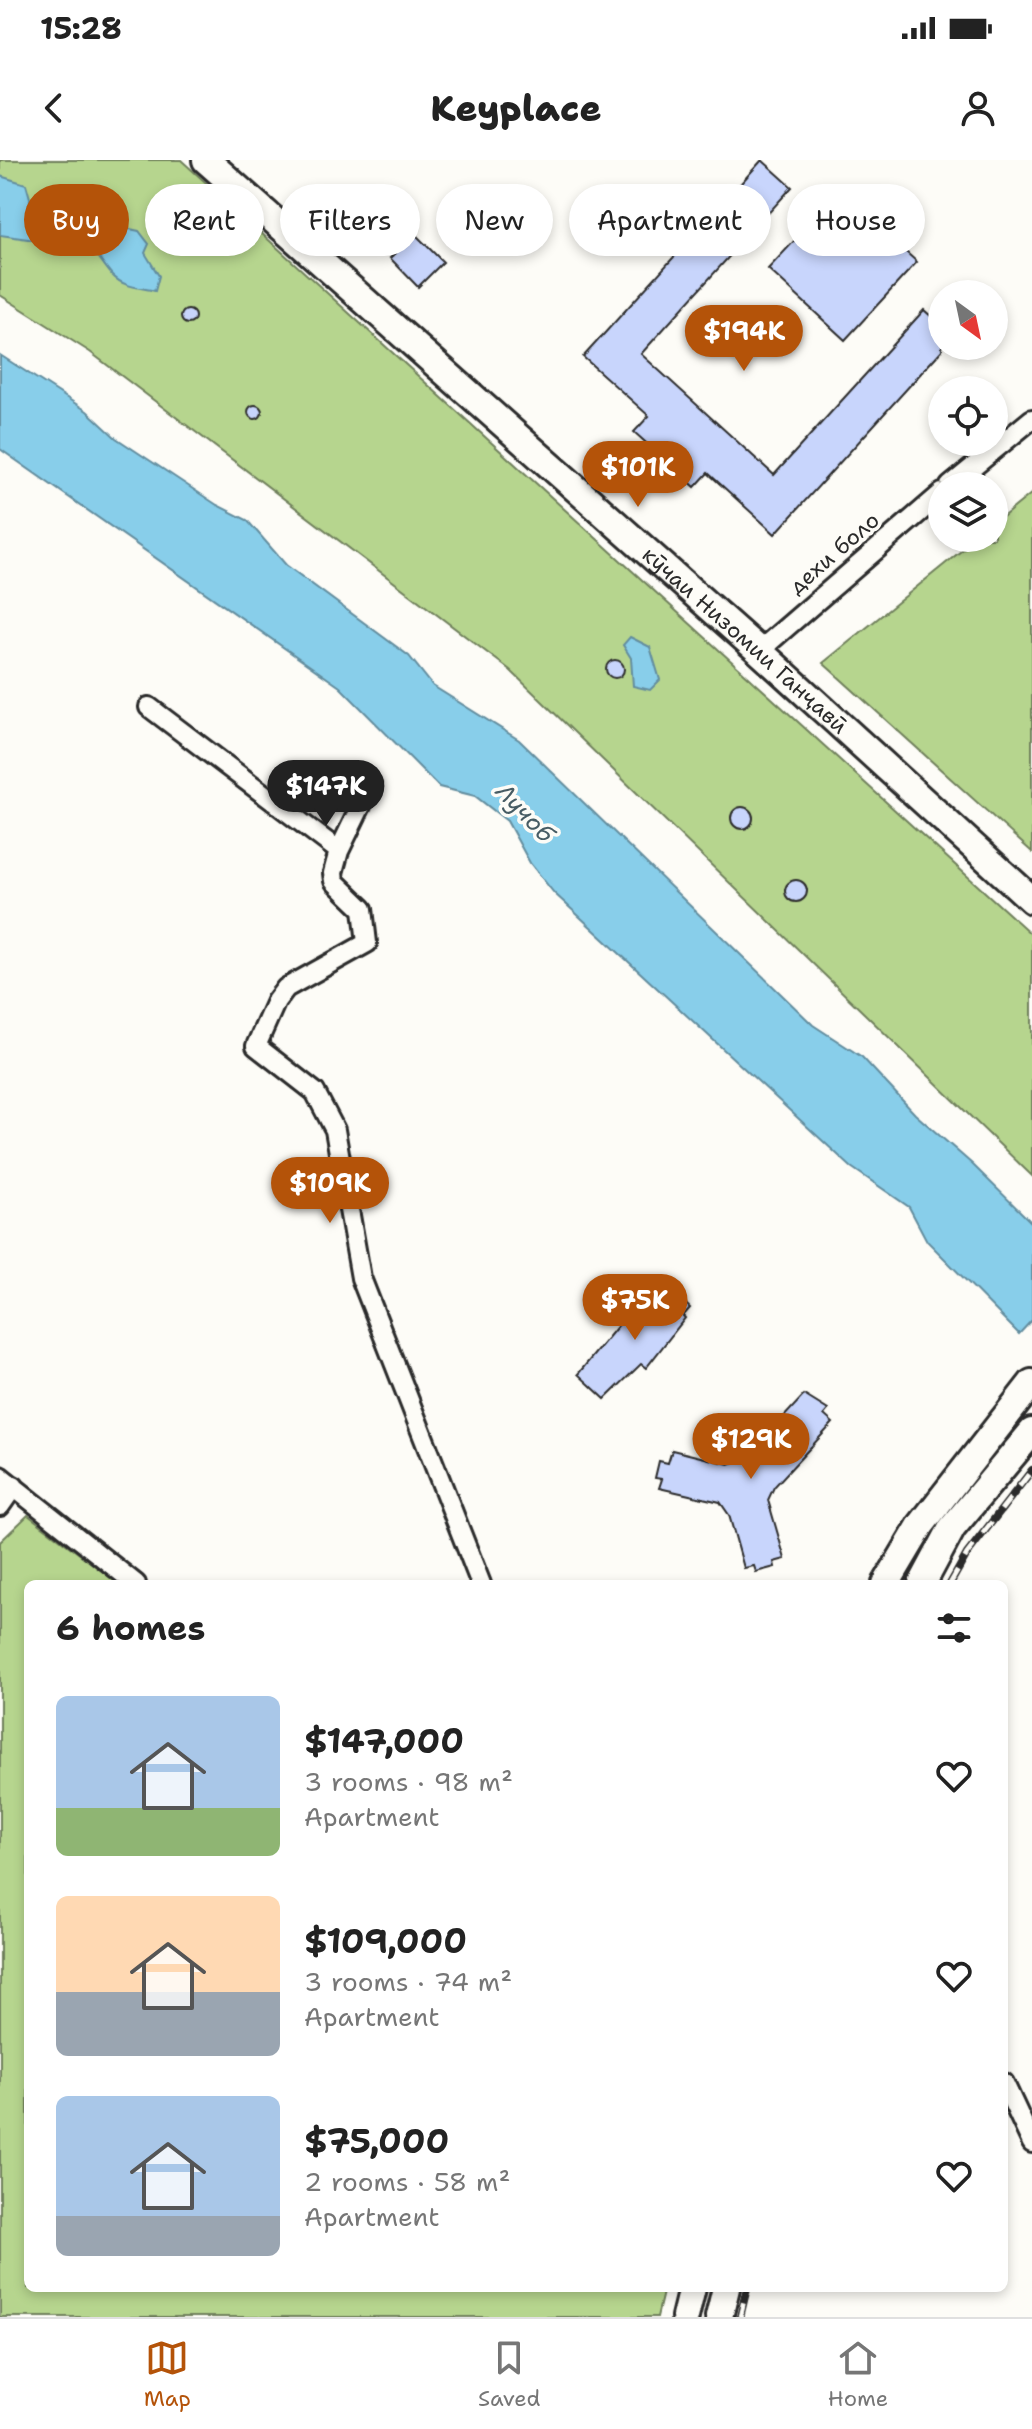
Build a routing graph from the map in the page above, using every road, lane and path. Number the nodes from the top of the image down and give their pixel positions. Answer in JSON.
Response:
{"nodes":[{"id":1,"x":206,"y":160,"type":"edge"},
{"id":2,"x":1032,"y":419,"type":"edge"},
{"id":3,"x":967,"y":472,"type":"edge"},
{"id":4,"x":928,"y":505,"type":"edge"},
{"id":5,"x":759,"y":651,"type":"junction"},
{"id":6,"x":149,"y":707,"type":"dead end"},
{"id":7,"x":371,"y":785,"type":"dead end"},
{"id":8,"x":339,"y":851,"type":"junction"},
{"id":9,"x":1032,"y":900,"type":"edge"},
{"id":10,"x":1030,"y":1386,"type":"edge"},
{"id":11,"x":1032,"y":1432,"type":"edge"},
{"id":12,"x":7,"y":1481,"type":"edge"},
{"id":13,"x":0,"y":1506,"type":"edge"},
{"id":14,"x":131,"y":1580,"type":"edge"},
{"id":15,"x":479,"y":1580,"type":"edge"},
{"id":16,"x":888,"y":1580,"type":"edge"},
{"id":17,"x":924,"y":1580,"type":"edge"},
{"id":18,"x":1008,"y":2092,"type":"edge"},
{"id":19,"x":1032,"y":2143,"type":"edge"},
{"id":20,"x":691,"y":2292,"type":"edge"},
{"id":21,"x":725,"y":2292,"type":"edge"},
{"id":22,"x":685,"y":2317,"type":"edge"},
{"id":23,"x":719,"y":2317,"type":"edge"}],
"edges":[{"from":1,"to":5,"type":"street","name":"кӯчаи Низомии Ганҷавӣ"},
{"from":2,"to":3,"type":"street"},
{"from":4,"to":5,"type":"street","name":"дехи боло"},
{"from":5,"to":9,"type":"street","name":"кӯчаи Низомии Ганҷавӣ"},
{"from":6,"to":8,"type":"street"},
{"from":7,"to":8,"type":"street"},
{"from":8,"to":15,"type":"street"},
{"from":10,"to":16,"type":"street"},
{"from":11,"to":17,"type":"street"},
{"from":12,"to":13,"type":"street"},
{"from":12,"to":14,"type":"street"},
{"from":18,"to":19,"type":"street"},
{"from":20,"to":22,"type":"street"},
{"from":21,"to":23,"type":"street"}]}
